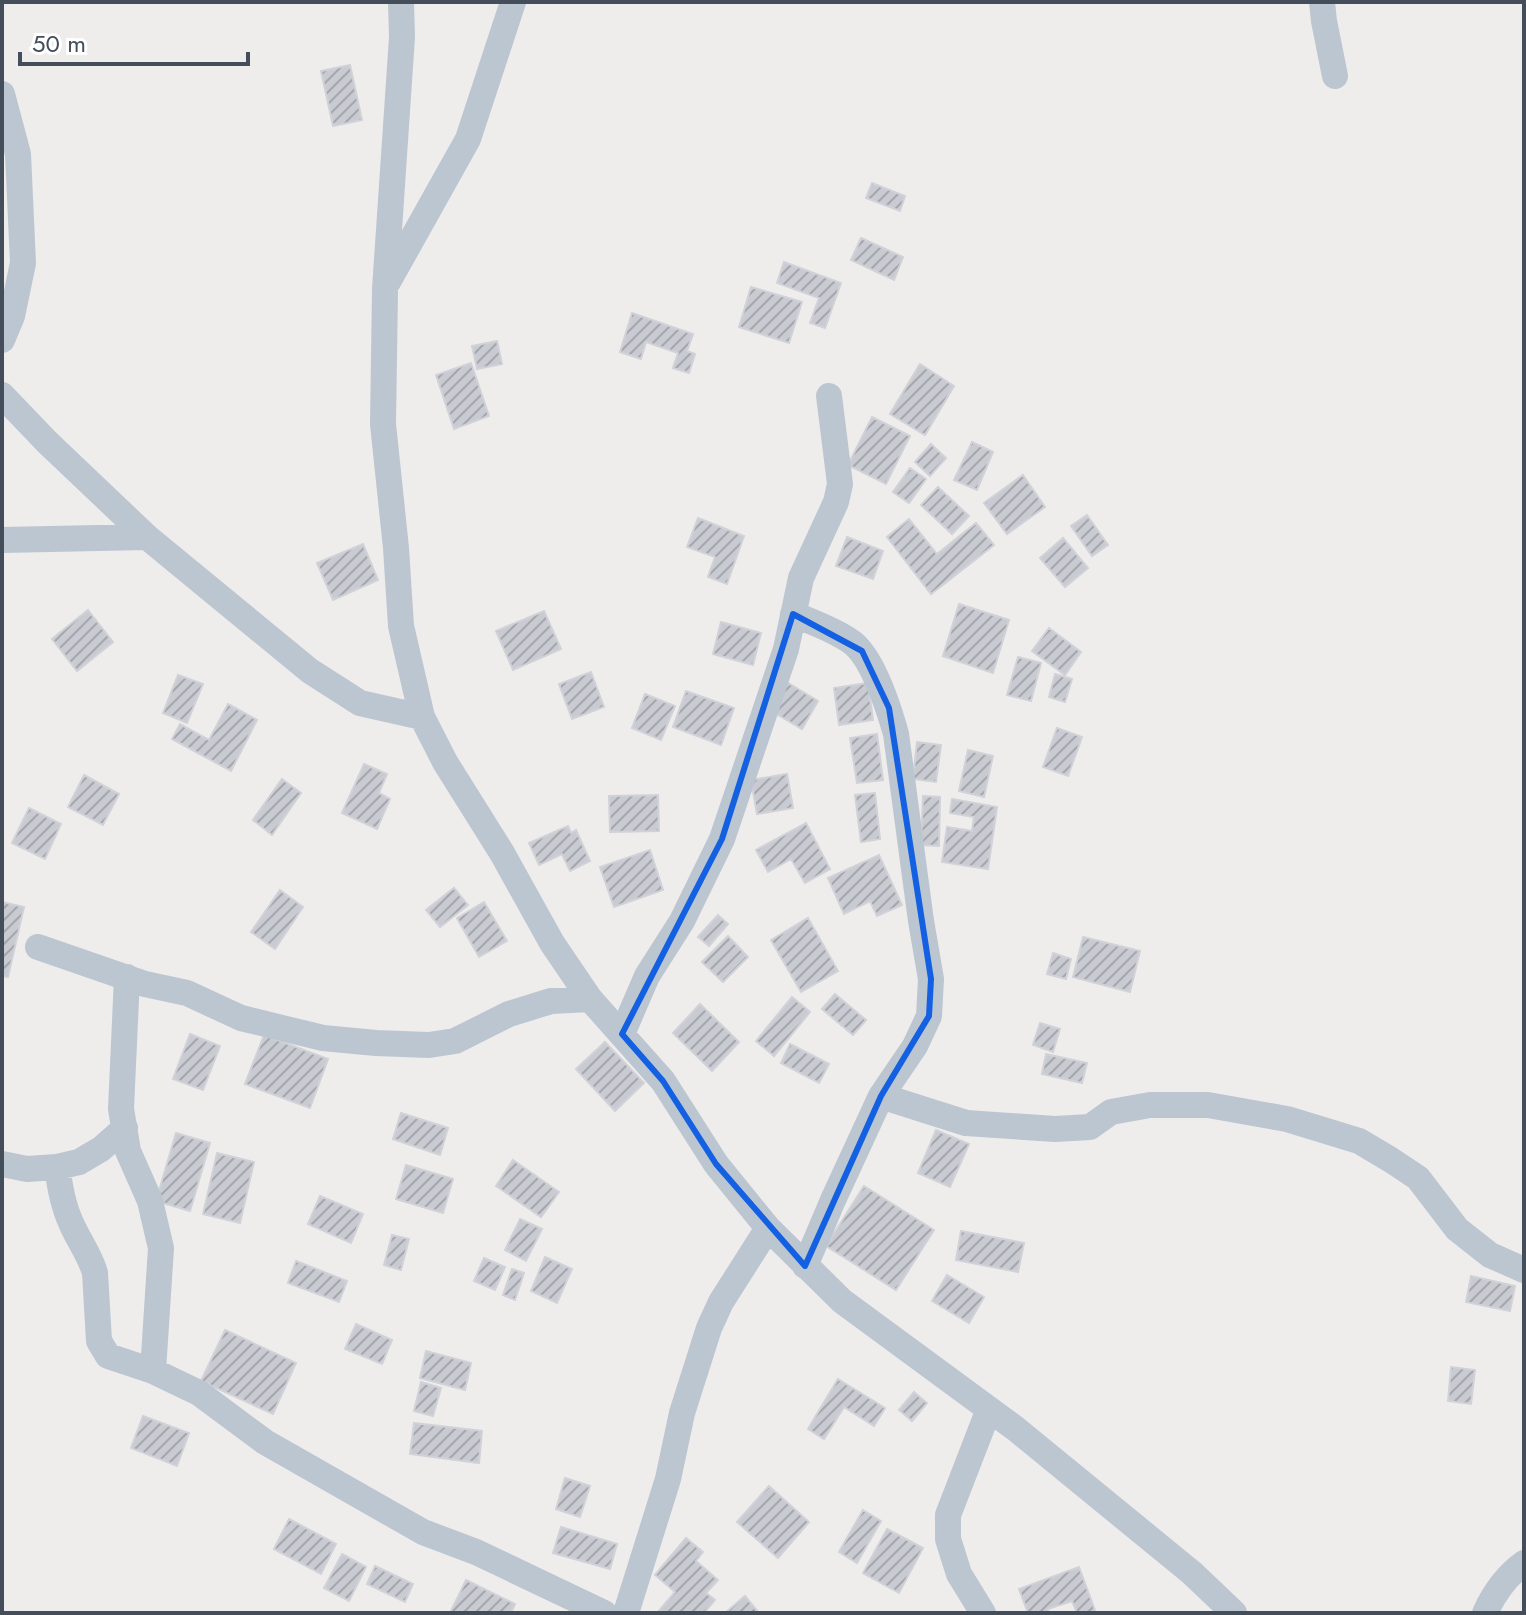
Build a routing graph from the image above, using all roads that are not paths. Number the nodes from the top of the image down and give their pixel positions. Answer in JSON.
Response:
{"nodes":[{"id":1,"x":401,"y":2,"type":"edge"},
{"id":2,"x":513,"y":2,"type":"edge"},
{"id":3,"x":1322,"y":2,"type":"edge"},
{"id":4,"x":1335,"y":76,"type":"dead end"},
{"id":5,"x":2,"y":94,"type":"edge"},
{"id":6,"x":385,"y":289,"type":"junction"},
{"id":7,"x":2,"y":340,"type":"edge"},
{"id":8,"x":2,"y":395,"type":"edge"},
{"id":9,"x":829,"y":396,"type":"dead end"},
{"id":10,"x":147,"y":537,"type":"junction"},
{"id":11,"x":2,"y":540,"type":"edge"},
{"id":12,"x":793,"y":614,"type":"junction"},
{"id":13,"x":422,"y":717,"type":"junction"},
{"id":14,"x":38,"y":947,"type":"dead end"},
{"id":15,"x":127,"y":977,"type":"junction"},
{"id":16,"x":590,"y":999,"type":"junction"},
{"id":17,"x":622,"y":1034,"type":"junction"},
{"id":18,"x":881,"y":1096,"type":"junction"},
{"id":19,"x":125,"y":1128,"type":"junction"},
{"id":20,"x":2,"y":1164,"type":"edge"},
{"id":21,"x":57,"y":1167,"type":"junction"},
{"id":22,"x":768,"y":1228,"type":"junction"},
{"id":23,"x":805,"y":1266,"type":"junction"},
{"id":24,"x":1524,"y":1270,"type":"edge"},
{"id":25,"x":153,"y":1371,"type":"junction"},
{"id":26,"x":989,"y":1409,"type":"junction"},
{"id":27,"x":1524,"y":1563,"type":"edge"},
{"id":28,"x":604,"y":1613,"type":"edge"},
{"id":29,"x":626,"y":1613,"type":"edge"},
{"id":30,"x":983,"y":1613,"type":"edge"},
{"id":31,"x":1234,"y":1613,"type":"edge"},
{"id":32,"x":1485,"y":1613,"type":"edge"}],
"edges":[{"from":1,"to":6,"type":"street"},
{"from":2,"to":6,"type":"street"},
{"from":3,"to":4,"type":"street"},
{"from":5,"to":7,"type":"street"},
{"from":6,"to":13,"type":"street"},
{"from":8,"to":10,"type":"street"},
{"from":9,"to":12,"type":"street"},
{"from":10,"to":11,"type":"street"},
{"from":10,"to":13,"type":"street"},
{"from":12,"to":17,"type":"street"},
{"from":12,"to":18,"type":"street"},
{"from":13,"to":16,"type":"street"},
{"from":14,"to":15,"type":"street"},
{"from":15,"to":16,"type":"street"},
{"from":15,"to":19,"type":"street"},
{"from":16,"to":17,"type":"street"},
{"from":17,"to":22,"type":"street"},
{"from":18,"to":23,"type":"street"},
{"from":18,"to":24,"type":"street"},
{"from":19,"to":21,"type":"street"},
{"from":19,"to":25,"type":"street"},
{"from":20,"to":21,"type":"street"},
{"from":21,"to":25,"type":"street"},
{"from":22,"to":23,"type":"street"},
{"from":22,"to":29,"type":"street"},
{"from":23,"to":26,"type":"street"},
{"from":25,"to":28,"type":"street"},
{"from":26,"to":30,"type":"street"},
{"from":26,"to":31,"type":"street"},
{"from":27,"to":32,"type":"street"}]}
